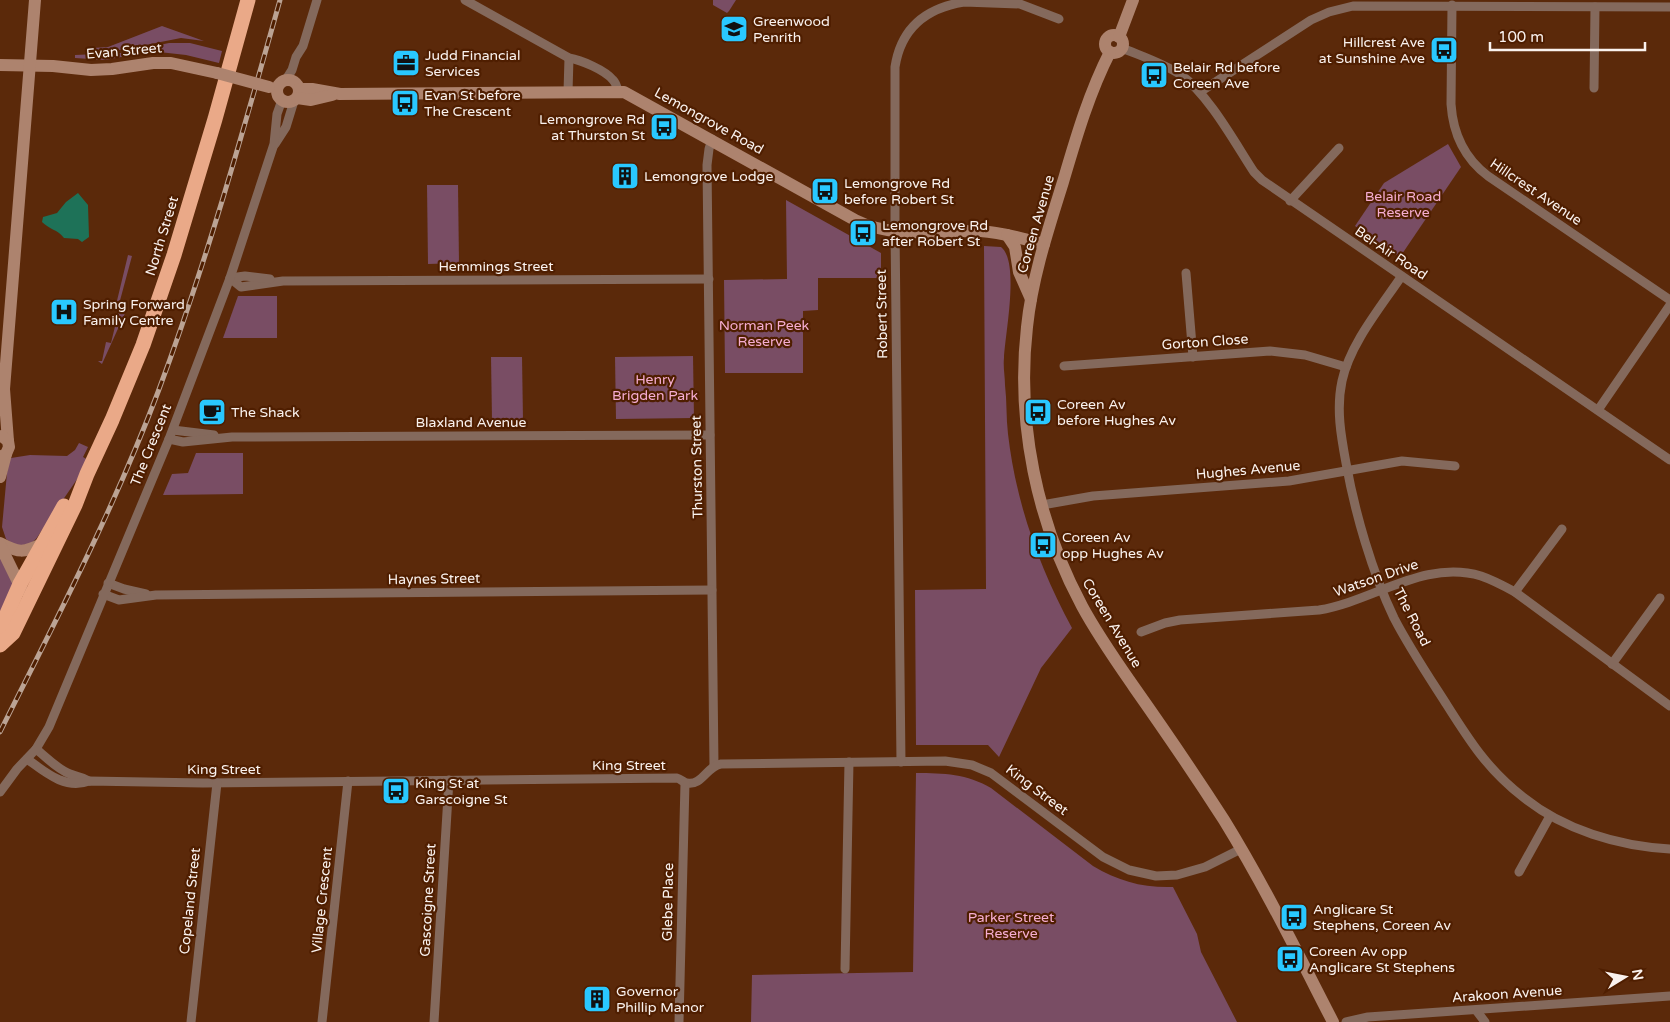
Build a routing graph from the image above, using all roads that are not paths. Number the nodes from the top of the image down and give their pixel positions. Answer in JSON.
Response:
{"nodes":[{"id":1,"x":35,"y":0,"type":"edge"},
{"id":2,"x":248,"y":0,"type":"edge"},
{"id":3,"x":317,"y":0,"type":"edge"},
{"id":4,"x":466,"y":0,"type":"edge"},
{"id":5,"x":1133,"y":0,"type":"edge"},
{"id":6,"x":1452,"y":6,"type":"junction"},
{"id":7,"x":1595,"y":7,"type":"junction"},
{"id":8,"x":1670,"y":7,"type":"edge"},
{"id":9,"x":1059,"y":18,"type":"dead end"},
{"id":10,"x":1117,"y":46,"type":"junction"},
{"id":11,"x":569,"y":58,"type":"junction"},
{"id":12,"x":0,"y":65,"type":"edge"},
{"id":13,"x":30,"y":66,"type":"junction"},
{"id":14,"x":1594,"y":88,"type":"dead end"},
{"id":15,"x":618,"y":91,"type":"junction"},
{"id":16,"x":286,"y":92,"type":"junction"},
{"id":17,"x":568,"y":92,"type":"junction"},
{"id":18,"x":1200,"y":92,"type":"junction"},
{"id":19,"x":712,"y":140,"type":"junction"},
{"id":20,"x":1339,"y":148,"type":"dead end"},
{"id":21,"x":1290,"y":201,"type":"junction"},
{"id":22,"x":895,"y":230,"type":"junction"},
{"id":23,"x":1007,"y":235,"type":"junction"},
{"id":24,"x":1044,"y":244,"type":"junction"},
{"id":25,"x":1186,"y":273,"type":"dead end"},
{"id":26,"x":1401,"y":276,"type":"junction"},
{"id":27,"x":230,"y":278,"type":"junction"},
{"id":28,"x":709,"y":279,"type":"junction"},
{"id":29,"x":1031,"y":300,"type":"junction"},
{"id":30,"x":1670,"y":300,"type":"edge"},
{"id":31,"x":1670,"y":305,"type":"edge"},
{"id":32,"x":1193,"y":357,"type":"junction"},
{"id":33,"x":1064,"y":366,"type":"dead end"},
{"id":34,"x":1346,"y":367,"type":"junction"},
{"id":35,"x":4,"y":391,"type":"junction"},
{"id":36,"x":0,"y":405,"type":"edge"},
{"id":37,"x":1598,"y":410,"type":"junction"},
{"id":38,"x":173,"y":430,"type":"junction"},
{"id":39,"x":710,"y":435,"type":"junction"},
{"id":40,"x":232,"y":437,"type":"junction"},
{"id":41,"x":4,"y":438,"type":"edge"},
{"id":42,"x":169,"y":439,"type":"junction"},
{"id":43,"x":3,"y":456,"type":"edge"},
{"id":44,"x":1670,"y":460,"type":"edge"},
{"id":45,"x":1456,"y":466,"type":"dead end"},
{"id":46,"x":1347,"y":471,"type":"junction"},
{"id":47,"x":87,"y":474,"type":"junction"},
{"id":48,"x":0,"y":477,"type":"edge"},
{"id":49,"x":1042,"y":505,"type":"junction"},
{"id":50,"x":1562,"y":529,"type":"dead end"},
{"id":51,"x":0,"y":544,"type":"edge"},
{"id":52,"x":42,"y":544,"type":"junction"},
{"id":53,"x":108,"y":583,"type":"junction"},
{"id":54,"x":20,"y":584,"type":"junction"},
{"id":55,"x":712,"y":590,"type":"junction"},
{"id":56,"x":1383,"y":590,"type":"junction"},
{"id":57,"x":1516,"y":592,"type":"junction"},
{"id":58,"x":103,"y":594,"type":"junction"},
{"id":59,"x":156,"y":596,"type":"junction"},
{"id":60,"x":1660,"y":598,"type":"dead end"},
{"id":61,"x":20,"y":617,"type":"junction"},
{"id":62,"x":1141,"y":632,"type":"dead end"},
{"id":63,"x":0,"y":644,"type":"edge"},
{"id":64,"x":1612,"y":664,"type":"junction"},
{"id":65,"x":1670,"y":706,"type":"edge"},
{"id":66,"x":36,"y":749,"type":"junction"},
{"id":67,"x":27,"y":759,"type":"junction"},
{"id":68,"x":849,"y":762,"type":"junction"},
{"id":69,"x":901,"y":762,"type":"junction"},
{"id":70,"x":714,"y":766,"type":"junction"},
{"id":71,"x":449,"y":780,"type":"junction"},
{"id":72,"x":89,"y":781,"type":"junction"},
{"id":73,"x":348,"y":781,"type":"junction"},
{"id":74,"x":217,"y":783,"type":"junction"},
{"id":75,"x":685,"y":783,"type":"junction"},
{"id":76,"x":0,"y":792,"type":"edge"},
{"id":77,"x":1550,"y":816,"type":"junction"},
{"id":78,"x":1241,"y":849,"type":"junction"},
{"id":79,"x":1670,"y":849,"type":"edge"},
{"id":80,"x":1519,"y":872,"type":"dead end"},
{"id":81,"x":845,"y":969,"type":"dead end"},
{"id":82,"x":1670,"y":996,"type":"edge"},
{"id":83,"x":1476,"y":1010,"type":"junction"},
{"id":84,"x":190,"y":1022,"type":"edge"},
{"id":85,"x":322,"y":1022,"type":"edge"},
{"id":86,"x":434,"y":1022,"type":"edge"},
{"id":87,"x":679,"y":1022,"type":"edge"},
{"id":88,"x":1333,"y":1022,"type":"edge"},
{"id":89,"x":1346,"y":1022,"type":"edge"},
{"id":90,"x":1485,"y":1022,"type":"edge"}],
"edges":[{"from":1,"to":13,"type":"street"},
{"from":2,"to":47,"type":"highway","name":"North Street"},
{"from":3,"to":16,"type":"street","name":"The Crescent"},
{"from":4,"to":11,"type":"street","name":"Lemongrove Road"},
{"from":5,"to":10,"type":"street","name":"Coreen Avenue"},
{"from":6,"to":7,"type":"street"},
{"from":6,"to":18,"type":"street"},
{"from":6,"to":30,"type":"street","name":"Hillcrest Avenue"},
{"from":7,"to":8,"type":"street"},
{"from":7,"to":14,"type":"street"},
{"from":9,"to":22,"type":"street","name":"Robert Street"},
{"from":10,"to":18,"type":"street","name":"Bel-Air Road"},
{"from":10,"to":24,"type":"street","name":"Coreen Avenue"},
{"from":11,"to":15,"type":"street","name":"Lemongrove Road"},
{"from":11,"to":17,"type":"street"},
{"from":12,"to":13,"type":"street","name":"Evan Street"},
{"from":13,"to":16,"type":"street","name":"Evan Street","bridge":true},
{"from":13,"to":35,"type":"street"},
{"from":15,"to":17,"type":"street","name":"Evan Street"},
{"from":15,"to":19,"type":"street","name":"Lemongrove Road"},
{"from":16,"to":17,"type":"street","name":"Evan Street"},
{"from":16,"to":27,"type":"street","name":"The Crescent"},
{"from":18,"to":21,"type":"street","name":"Bel-Air Road"},
{"from":19,"to":22,"type":"street","name":"Lemongrove Road"},
{"from":19,"to":28,"type":"street","name":"Thurston Street"},
{"from":20,"to":21,"type":"street"},
{"from":21,"to":26,"type":"street","name":"Bel-Air Road"},
{"from":22,"to":23,"type":"street","name":"Lemongrove Road"},
{"from":22,"to":69,"type":"street","name":"Robert Street"},
{"from":23,"to":24,"type":"street","name":"Lemongrove Road"},
{"from":23,"to":29,"type":"street"},
{"from":24,"to":29,"type":"street","name":"Coreen Avenue"},
{"from":25,"to":32,"type":"street"},
{"from":26,"to":34,"type":"street","name":"The Road"},
{"from":26,"to":37,"type":"street","name":"Bel-Air Road"},
{"from":27,"to":28,"type":"street","name":"Hemmings Street"},
{"from":27,"to":38,"type":"street","name":"The Crescent"},
{"from":28,"to":39,"type":"street","name":"Thurston Street"},
{"from":29,"to":49,"type":"street","name":"Coreen Avenue"},
{"from":31,"to":37,"type":"street"},
{"from":32,"to":33,"type":"street","name":"Gorton Close"},
{"from":32,"to":34,"type":"street","name":"Gorton Close"},
{"from":34,"to":46,"type":"street","name":"The Road"},
{"from":35,"to":36,"type":"street"},
{"from":35,"to":41,"type":"street"},
{"from":37,"to":44,"type":"street","name":"Bel-Air Road"},
{"from":38,"to":40,"type":"street","name":"Blaxland Avenue"},
{"from":38,"to":42,"type":"street","name":"The Crescent"},
{"from":39,"to":40,"type":"street","name":"Blaxland Avenue"},
{"from":39,"to":55,"type":"street","name":"Thurston Street"},
{"from":40,"to":42,"type":"street","name":"Blaxland Avenue"},
{"from":41,"to":43,"type":"street"},
{"from":42,"to":53,"type":"street","name":"The Crescent"},
{"from":43,"to":48,"type":"street"},
{"from":45,"to":46,"type":"street","name":"Hughes Avenue"},
{"from":46,"to":49,"type":"street","name":"Hughes Avenue"},
{"from":46,"to":56,"type":"street","name":"The Road"},
{"from":47,"to":52,"type":"highway","name":"North Street"},
{"from":47,"to":61,"type":"highway","name":"North Street"},
{"from":49,"to":78,"type":"street","name":"Coreen Avenue"},
{"from":50,"to":57,"type":"street"},
{"from":51,"to":52,"type":"street"},
{"from":51,"to":54,"type":"street"},
{"from":52,"to":54,"type":"highway","name":"North Street"},
{"from":53,"to":58,"type":"street","name":"The Crescent"},
{"from":53,"to":59,"type":"street","name":"Haynes Street"},
{"from":54,"to":61,"type":"street"},
{"from":54,"to":63,"type":"highway","name":"North Street"},
{"from":55,"to":59,"type":"street","name":"Haynes Street"},
{"from":55,"to":70,"type":"street","name":"Thurston Street"},
{"from":56,"to":57,"type":"street","name":"Watson Drive"},
{"from":56,"to":62,"type":"street","name":"Watson Drive"},
{"from":56,"to":77,"type":"street","name":"The Road"},
{"from":57,"to":64,"type":"street","name":"Watson Drive"},
{"from":58,"to":59,"type":"street","name":"Haynes Street"},
{"from":58,"to":66,"type":"street","name":"The Crescent"},
{"from":60,"to":64,"type":"street"},
{"from":61,"to":63,"type":"highway","name":"North Street"},
{"from":64,"to":65,"type":"street","name":"Watson Drive"},
{"from":66,"to":67,"type":"street","name":"The Crescent"},
{"from":66,"to":72,"type":"street","name":"King Street"},
{"from":67,"to":72,"type":"street","name":"King Street"},
{"from":67,"to":76,"type":"street","name":"The Crescent"},
{"from":68,"to":69,"type":"street","name":"King Street"},
{"from":68,"to":70,"type":"street","name":"King Street"},
{"from":68,"to":81,"type":"street"},
{"from":69,"to":78,"type":"street","name":"King Street"},
{"from":70,"to":75,"type":"street"},
{"from":71,"to":73,"type":"street","name":"King Street"},
{"from":71,"to":75,"type":"street","name":"King Street"},
{"from":71,"to":86,"type":"street","name":"Gascoigne Street"},
{"from":72,"to":74,"type":"street","name":"King Street"},
{"from":73,"to":74,"type":"street","name":"King Street"},
{"from":73,"to":85,"type":"street","name":"Village Crescent"},
{"from":74,"to":84,"type":"street","name":"Copeland Street"},
{"from":75,"to":87,"type":"street","name":"Glebe Place"},
{"from":77,"to":79,"type":"street","name":"The Road"},
{"from":77,"to":80,"type":"street"},
{"from":78,"to":88,"type":"street","name":"Coreen Avenue"},
{"from":82,"to":83,"type":"street","name":"Arakoon Avenue"},
{"from":83,"to":89,"type":"street","name":"Arakoon Avenue"},
{"from":83,"to":90,"type":"street"}]}
